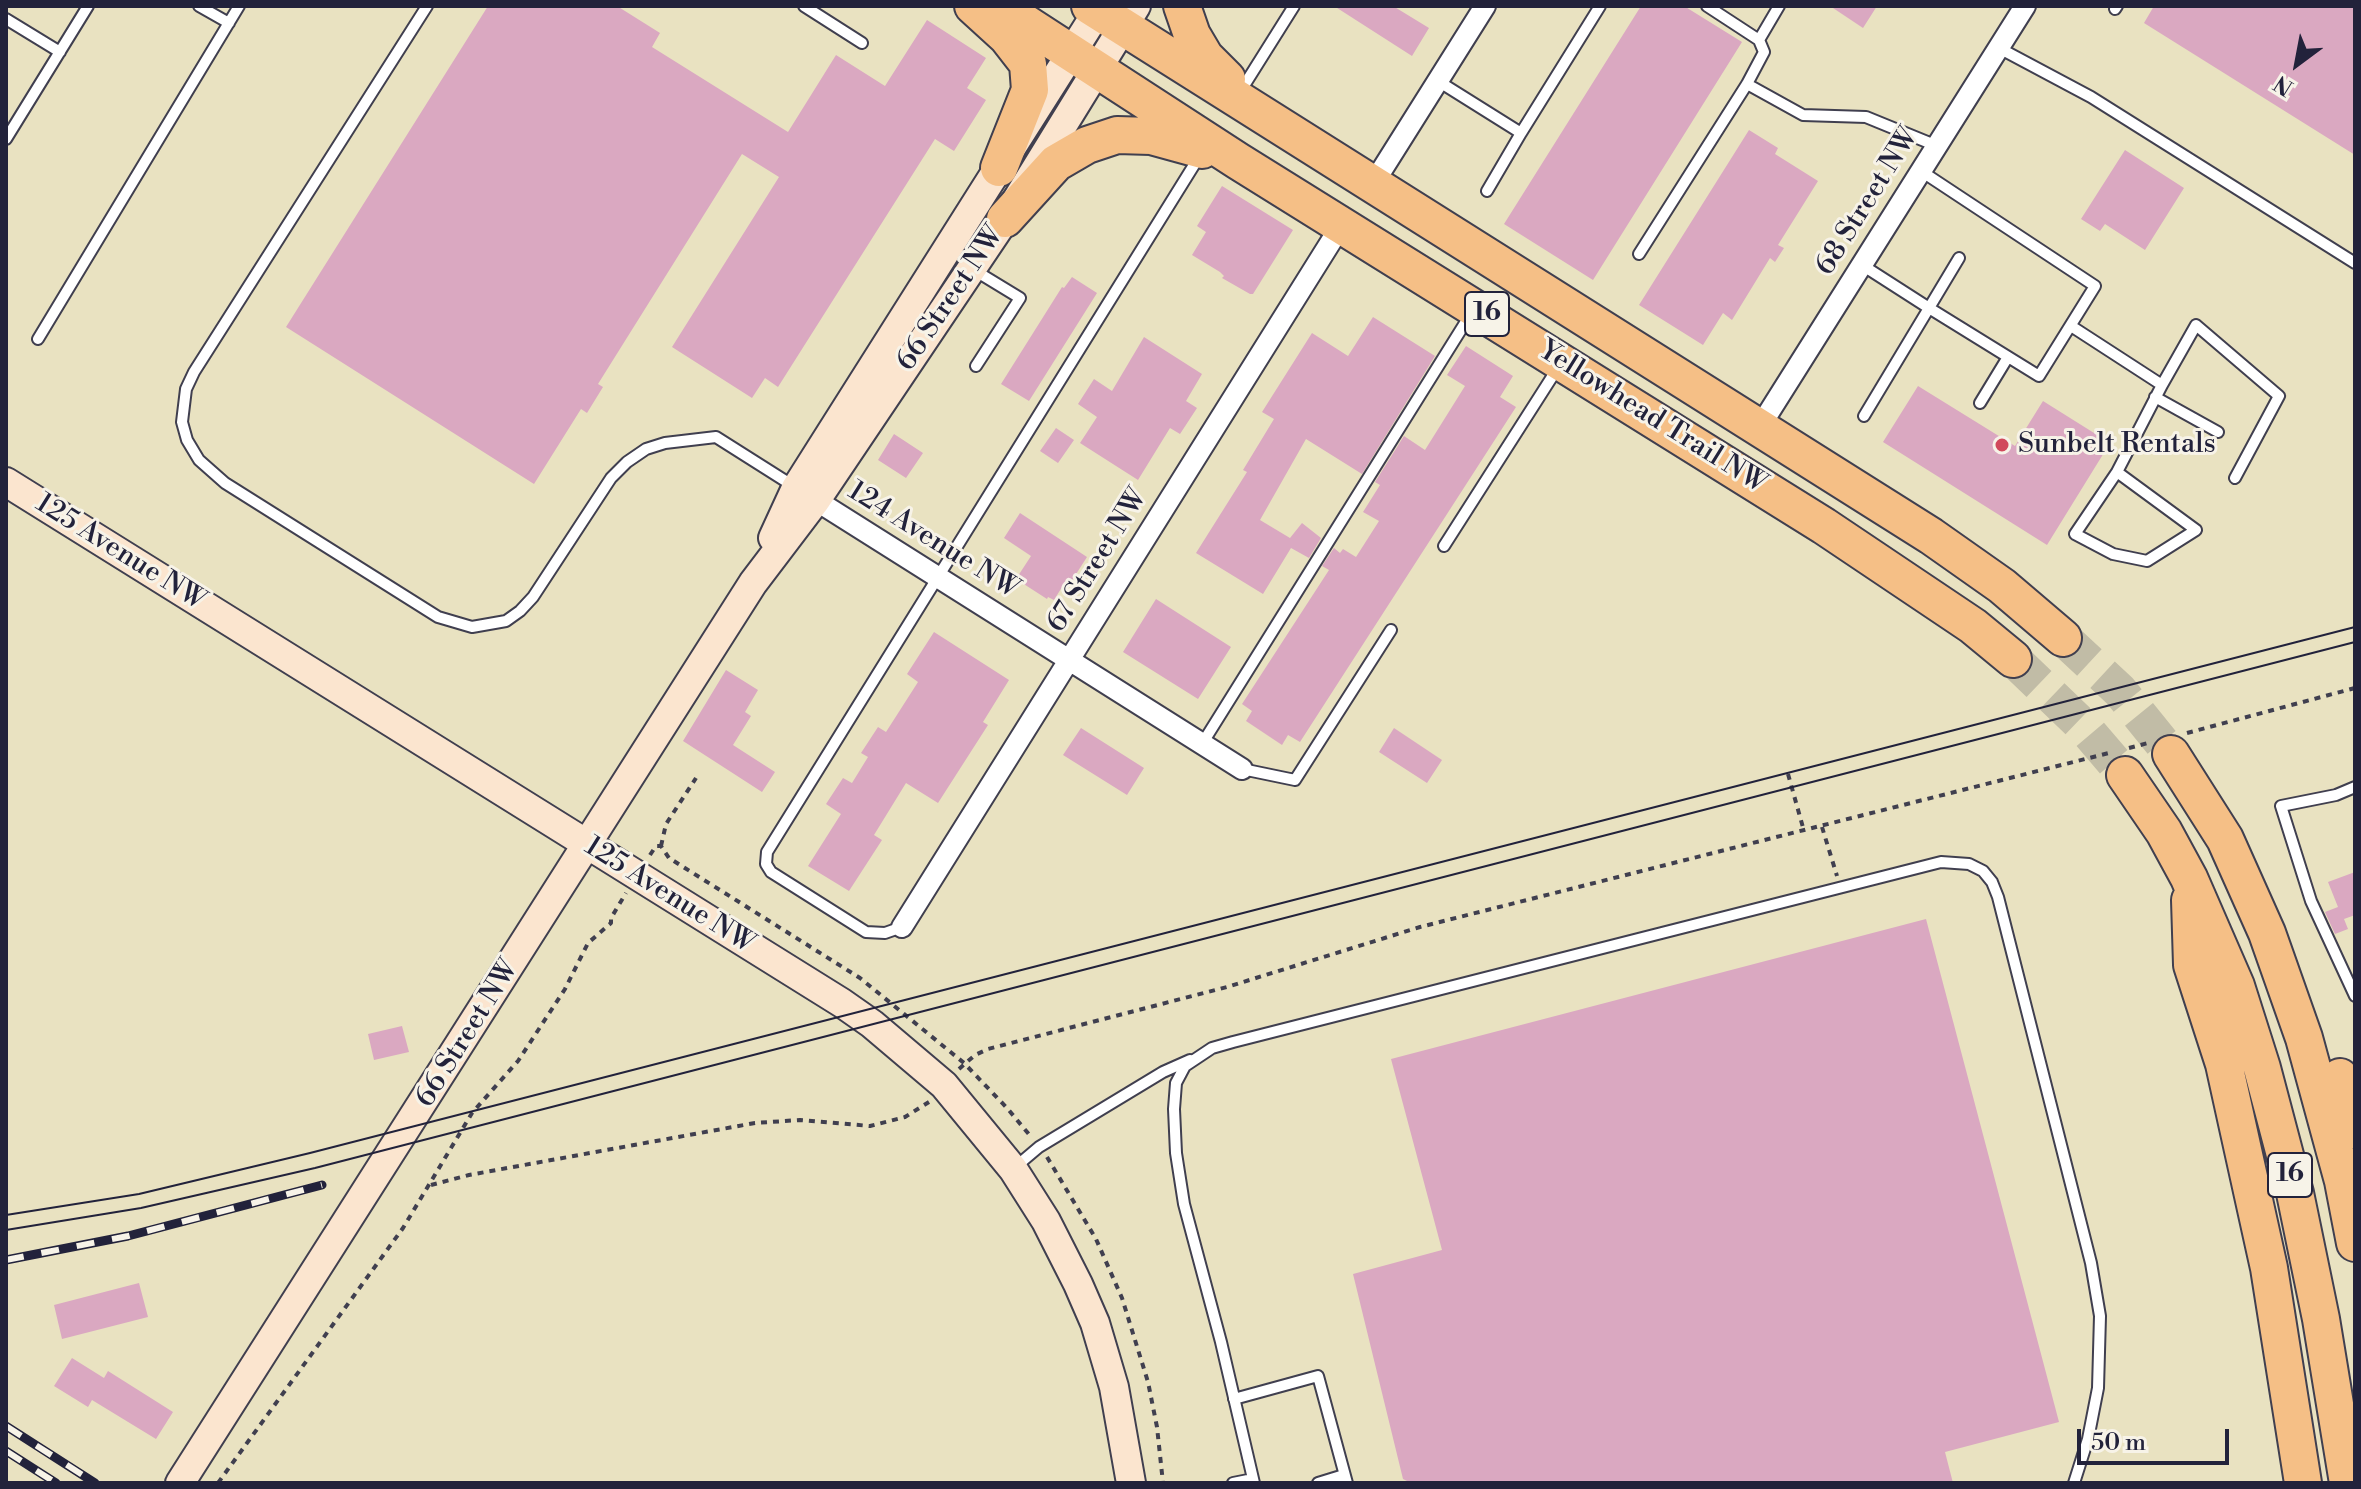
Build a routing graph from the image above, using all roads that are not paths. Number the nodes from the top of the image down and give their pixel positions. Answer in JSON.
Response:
{"nodes":[{"id":1,"x":88,"y":6,"type":"edge"},
{"id":2,"x":199,"y":6,"type":"edge"},
{"id":3,"x":239,"y":6,"type":"edge"},
{"id":4,"x":427,"y":6,"type":"edge"},
{"id":5,"x":804,"y":6,"type":"edge"},
{"id":6,"x":973,"y":6,"type":"edge"},
{"id":7,"x":999,"y":6,"type":"edge"},
{"id":8,"x":1182,"y":6,"type":"edge"},
{"id":9,"x":1294,"y":6,"type":"edge"},
{"id":10,"x":1485,"y":6,"type":"edge"},
{"id":11,"x":1707,"y":6,"type":"edge"},
{"id":12,"x":1779,"y":6,"type":"edge"},
{"id":13,"x":2025,"y":6,"type":"edge"},
{"id":14,"x":1598,"y":7,"type":"edge"},
{"id":15,"x":1110,"y":11,"type":"edge"},
{"id":16,"x":6,"y":19,"type":"edge"},
{"id":17,"x":229,"y":23,"type":"junction"},
{"id":18,"x":1759,"y":40,"type":"junction"},
{"id":19,"x":862,"y":43,"type":"dead end"},
{"id":20,"x":1999,"y":48,"type":"junction"},
{"id":21,"x":60,"y":52,"type":"junction"},
{"id":22,"x":1084,"y":61,"type":"junction"},
{"id":23,"x":1438,"y":81,"type":"junction"},
{"id":24,"x":1747,"y":84,"type":"junction"},
{"id":25,"x":1238,"y":94,"type":"junction"},
{"id":26,"x":1521,"y":133,"type":"junction"},
{"id":27,"x":6,"y":139,"type":"edge"},
{"id":28,"x":1937,"y":146,"type":"junction"},
{"id":29,"x":1217,"y":151,"type":"junction"},
{"id":30,"x":999,"y":168,"type":"junction"},
{"id":31,"x":1921,"y":171,"type":"junction"},
{"id":32,"x":1373,"y":184,"type":"junction"},
{"id":33,"x":1487,"y":191,"type":"dead end"},
{"id":34,"x":1005,"y":219,"type":"junction"},
{"id":35,"x":1342,"y":224,"type":"junction"},
{"id":36,"x":1639,"y":254,"type":"dead end"},
{"id":37,"x":1959,"y":258,"type":"dead end"},
{"id":38,"x":2355,"y":263,"type":"edge"},
{"id":39,"x":1862,"y":265,"type":"junction"},
{"id":40,"x":972,"y":268,"type":"junction"},
{"id":41,"x":1475,"y":307,"type":"junction"},
{"id":42,"x":1929,"y":308,"type":"junction"},
{"id":43,"x":2071,"y":326,"type":"junction"},
{"id":44,"x":38,"y":339,"type":"dead end"},
{"id":45,"x":2008,"y":357,"type":"junction"},
{"id":46,"x":1562,"y":361,"type":"junction"},
{"id":47,"x":976,"y":366,"type":"dead end"},
{"id":48,"x":2162,"y":385,"type":"junction"},
{"id":49,"x":2155,"y":397,"type":"junction"},
{"id":50,"x":1980,"y":403,"type":"dead end"},
{"id":51,"x":1864,"y":416,"type":"dead end"},
{"id":52,"x":1759,"y":428,"type":"junction"},
{"id":53,"x":2218,"y":432,"type":"dead end"},
{"id":54,"x":2117,"y":472,"type":"junction"},
{"id":55,"x":2235,"y":478,"type":"dead end"},
{"id":56,"x":6,"y":482,"type":"edge"},
{"id":57,"x":806,"y":494,"type":"junction"},
{"id":58,"x":1444,"y":546,"type":"dead end"},
{"id":59,"x":938,"y":577,"type":"junction"},
{"id":60,"x":1391,"y":630,"type":"dead end"},
{"id":61,"x":2063,"y":638,"type":"tunnel mouth"},
{"id":62,"x":2013,"y":659,"type":"tunnel mouth"},
{"id":63,"x":1069,"y":660,"type":"junction"},
{"id":64,"x":2169,"y":743,"type":"tunnel mouth"},
{"id":65,"x":1202,"y":744,"type":"junction"},
{"id":66,"x":2123,"y":758,"type":"tunnel mouth"},
{"id":67,"x":1242,"y":769,"type":"joint"},
{"id":68,"x":2355,"y":787,"type":"edge"},
{"id":69,"x":2225,"y":839,"type":"junction"},
{"id":70,"x":587,"y":845,"type":"junction"},
{"id":71,"x":2189,"y":878,"type":"junction"},
{"id":72,"x":902,"y":927,"type":"joint"},
{"id":73,"x":2355,"y":996,"type":"edge"},
{"id":74,"x":1199,"y":1055,"type":"junction"},
{"id":75,"x":2355,"y":1130,"type":"edge"},
{"id":76,"x":1013,"y":1169,"type":"junction"},
{"id":77,"x":2355,"y":1243,"type":"edge"},
{"id":78,"x":1234,"y":1399,"type":"junction"},
{"id":79,"x":1346,"y":1479,"type":"edge"},
{"id":80,"x":1253,"y":1481,"type":"edge"},
{"id":81,"x":180,"y":1483,"type":"edge"},
{"id":82,"x":1131,"y":1483,"type":"edge"},
{"id":83,"x":1233,"y":1483,"type":"edge"},
{"id":84,"x":1318,"y":1483,"type":"edge"},
{"id":85,"x":2074,"y":1483,"type":"edge"},
{"id":86,"x":2303,"y":1483,"type":"edge"},
{"id":87,"x":2348,"y":1483,"type":"edge"}],
"edges":[{"from":1,"to":21,"type":"lane"},
{"from":2,"to":17,"type":"lane"},
{"from":3,"to":17,"type":"lane"},
{"from":4,"to":57,"type":"lane"},
{"from":5,"to":19,"type":"lane"},
{"from":6,"to":30,"type":"highway"},
{"from":7,"to":22,"type":"highway","name":"Yellowhead Trail NW","number":"16"},
{"from":8,"to":25,"type":"highway"},
{"from":9,"to":25,"type":"lane"},
{"from":10,"to":23,"type":"street"},
{"from":11,"to":18,"type":"lane"},
{"from":12,"to":18,"type":"lane"},
{"from":13,"to":20,"type":"street","name":"68 Street NW"},
{"from":14,"to":26,"type":"lane"},
{"from":15,"to":22,"type":"main road","name":"66 Street NW"},
{"from":15,"to":25,"type":"highway"},
{"from":16,"to":21,"type":"lane"},
{"from":17,"to":44,"type":"lane"},
{"from":18,"to":24,"type":"lane"},
{"from":20,"to":28,"type":"street","name":"68 Street NW"},
{"from":20,"to":38,"type":"lane"},
{"from":21,"to":27,"type":"lane"},
{"from":22,"to":29,"type":"highway","name":"Yellowhead Trail NW","number":"16"},
{"from":22,"to":30,"type":"main road","name":"66 Street NW"},
{"from":22,"to":34,"type":"main road","name":"66 Street NW"},
{"from":23,"to":26,"type":"lane"},
{"from":23,"to":32,"type":"street"},
{"from":24,"to":28,"type":"lane"},
{"from":24,"to":36,"type":"lane"},
{"from":25,"to":32,"type":"highway","name":"Yellowhead Trail NW","number":"16"},
{"from":26,"to":33,"type":"lane"},
{"from":28,"to":31,"type":"street","name":"68 Street NW"},
{"from":29,"to":34,"type":"highway"},
{"from":29,"to":35,"type":"highway","name":"Yellowhead Trail NW","number":"16"},
{"from":29,"to":59,"type":"lane"},
{"from":30,"to":57,"type":"main road","name":"66 Street NW"},
{"from":31,"to":39,"type":"street","name":"68 Street NW"},
{"from":31,"to":43,"type":"lane"},
{"from":32,"to":52,"type":"highway","name":"Yellowhead Trail NW","number":"16"},
{"from":34,"to":40,"type":"main road","name":"66 Street NW"},
{"from":35,"to":41,"type":"highway","name":"Yellowhead Trail NW","number":"16"},
{"from":35,"to":63,"type":"street","name":"67 Street NW"},
{"from":37,"to":42,"type":"lane"},
{"from":39,"to":42,"type":"lane"},
{"from":39,"to":52,"type":"street","name":"68 Street NW"},
{"from":40,"to":47,"type":"lane"},
{"from":40,"to":57,"type":"main road","name":"66 Street NW"},
{"from":41,"to":46,"type":"highway","name":"Yellowhead Trail NW","number":"16"},
{"from":41,"to":65,"type":"lane"},
{"from":42,"to":45,"type":"lane"},
{"from":42,"to":51,"type":"lane"},
{"from":43,"to":45,"type":"lane"},
{"from":43,"to":48,"type":"lane"},
{"from":45,"to":50,"type":"lane"},
{"from":46,"to":58,"type":"lane"},
{"from":46,"to":62,"type":"highway","name":"Yellowhead Trail NW","number":"16"},
{"from":48,"to":49,"type":"lane"},
{"from":48,"to":55,"type":"lane"},
{"from":49,"to":53,"type":"lane"},
{"from":49,"to":54,"type":"lane"},
{"from":52,"to":61,"type":"highway","name":"Yellowhead Trail NW","number":"16"},
{"from":54,"to":54,"type":"lane"},
{"from":56,"to":70,"type":"main road","name":"125 Avenue NW"},
{"from":57,"to":59,"type":"street","name":"124 Avenue NW"},
{"from":57,"to":70,"type":"main road","name":"66 Street NW"},
{"from":59,"to":63,"type":"street","name":"124 Avenue NW"},
{"from":59,"to":72,"type":"lane"},
{"from":60,"to":67,"type":"lane"},
{"from":63,"to":65,"type":"street","name":"124 Avenue NW"},
{"from":63,"to":72,"type":"street","name":"67 Street NW"},
{"from":64,"to":69,"type":"highway","number":"16"},
{"from":65,"to":67,"type":"street","name":"124 Avenue NW"},
{"from":66,"to":71,"type":"highway","number":"16"},
{"from":68,"to":73,"type":"lane"},
{"from":69,"to":75,"type":"highway"},
{"from":69,"to":77,"type":"highway","number":"16"},
{"from":70,"to":76,"type":"main road","name":"125 Avenue NW"},
{"from":70,"to":81,"type":"main road","name":"66 Street NW"},
{"from":71,"to":86,"type":"highway"},
{"from":71,"to":87,"type":"highway","number":"16"},
{"from":74,"to":76,"type":"lane"},
{"from":74,"to":78,"type":"lane"},
{"from":74,"to":85,"type":"lane"},
{"from":76,"to":82,"type":"main road","name":"125 Avenue NW"},
{"from":78,"to":79,"type":"lane"},
{"from":78,"to":80,"type":"lane"},
{"from":79,"to":84,"type":"lane"},
{"from":80,"to":83,"type":"lane"}]}
